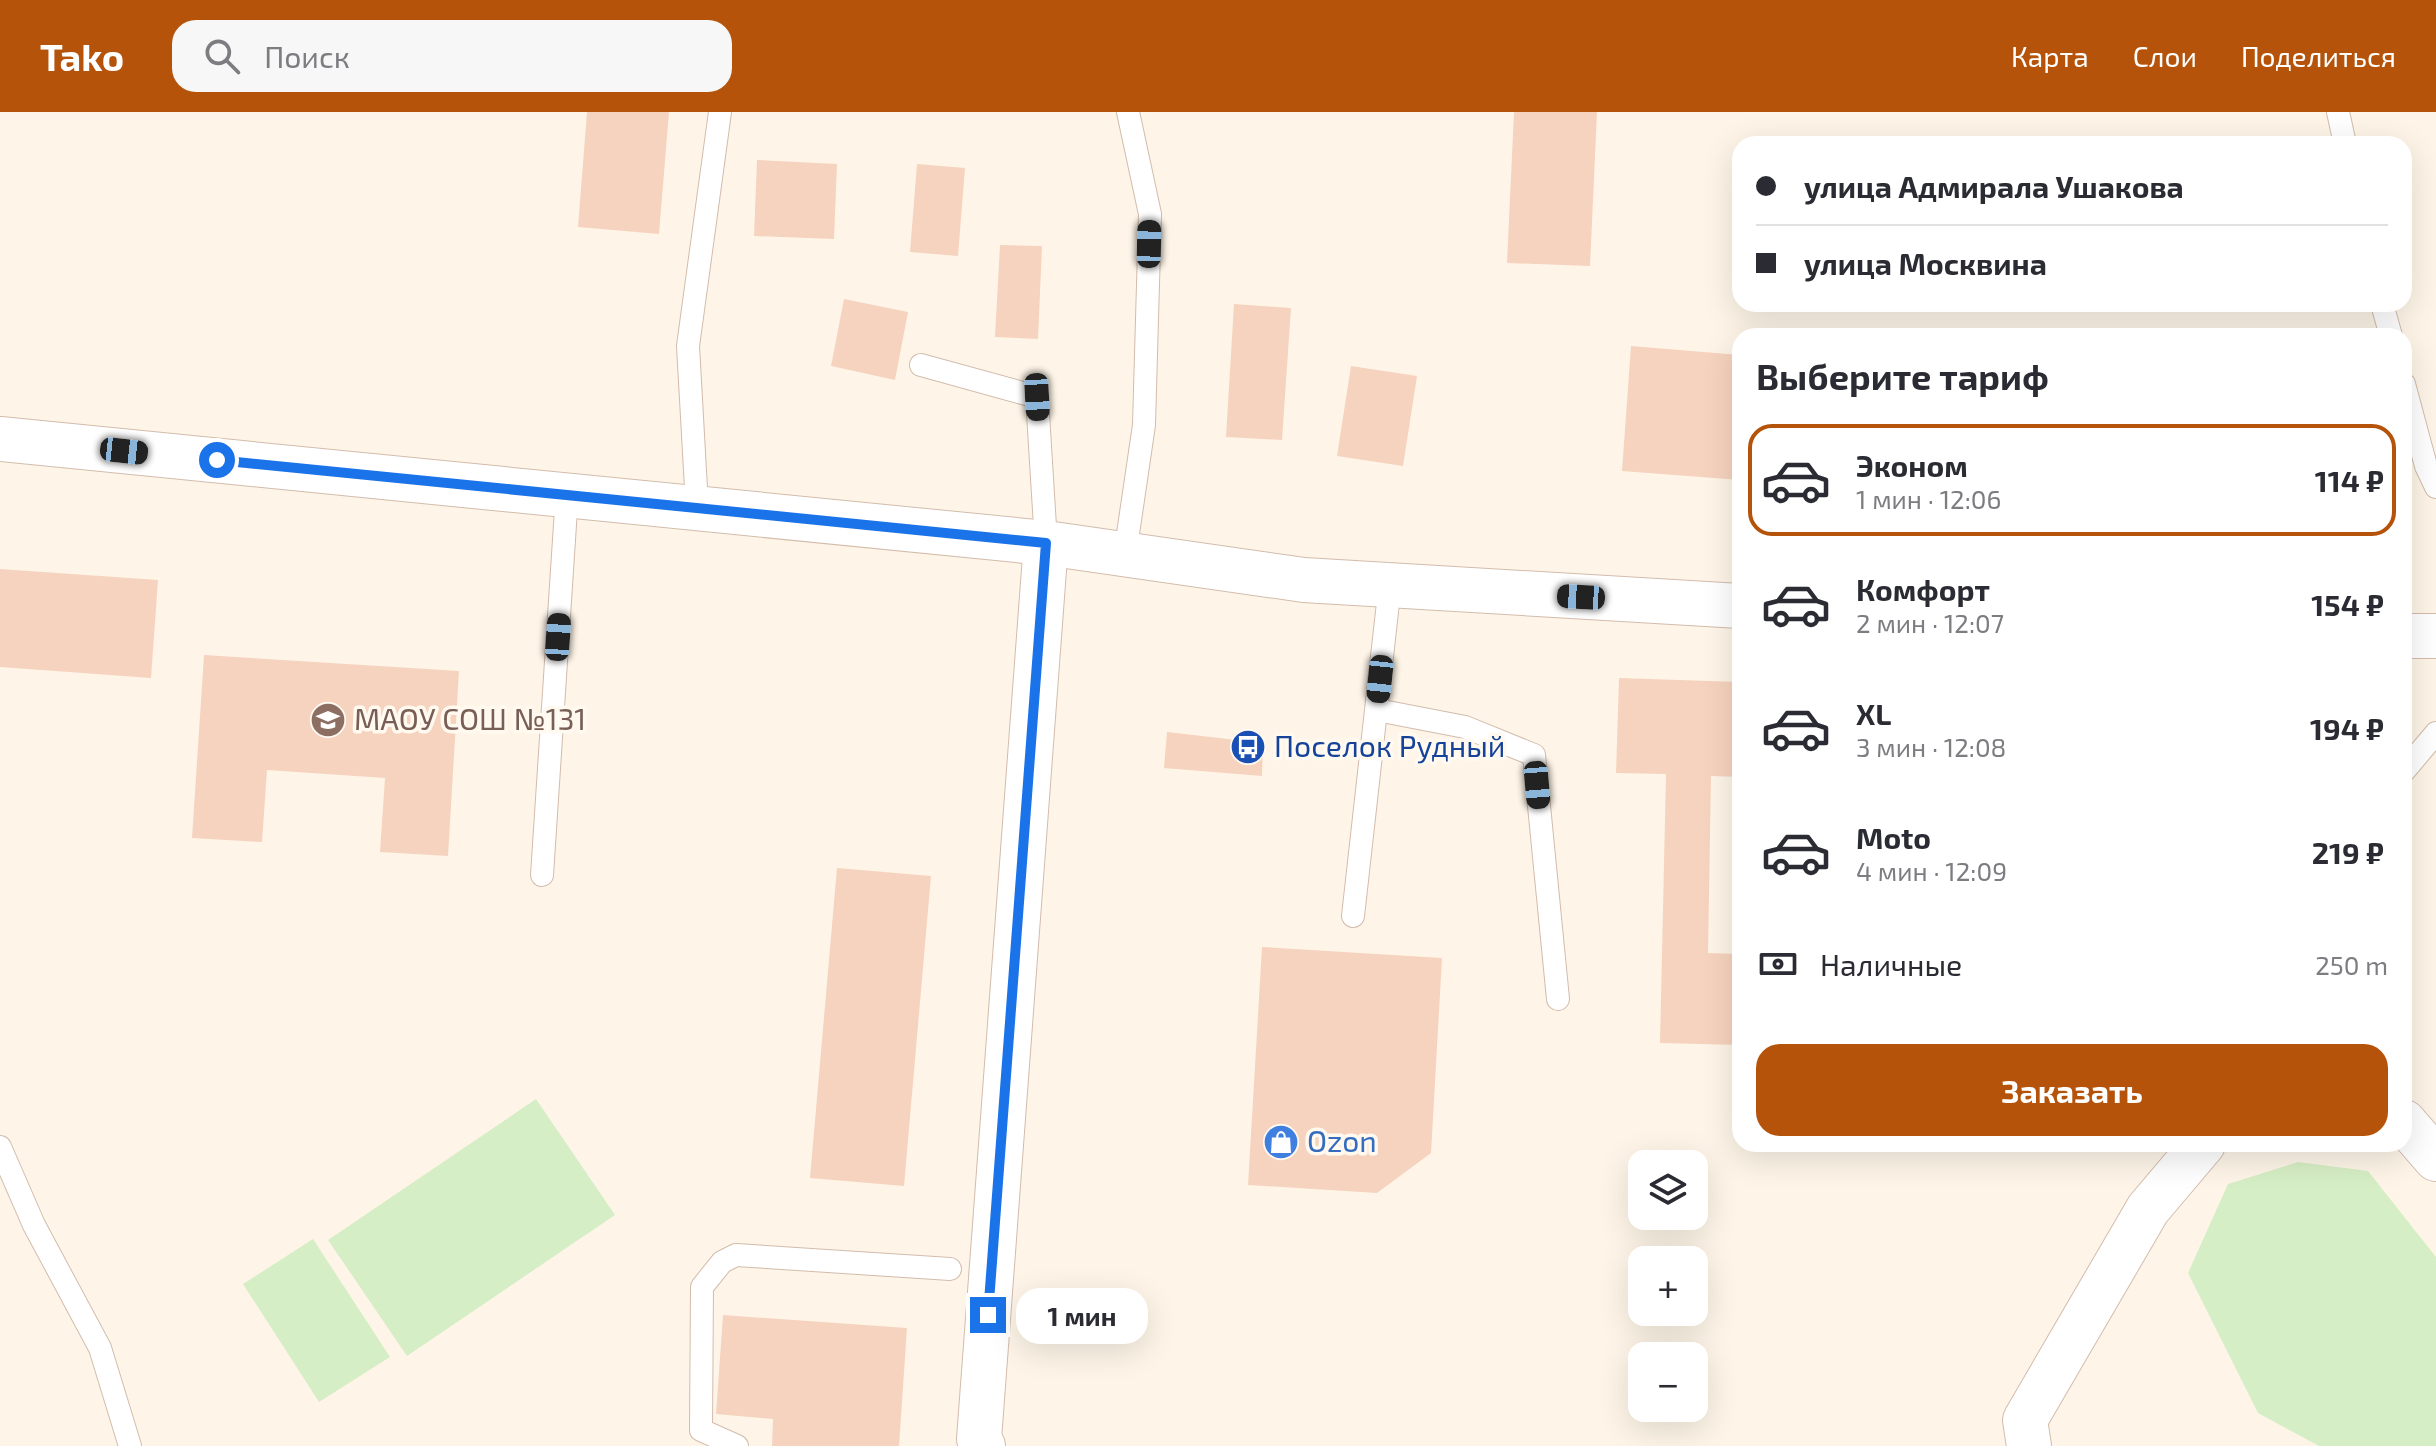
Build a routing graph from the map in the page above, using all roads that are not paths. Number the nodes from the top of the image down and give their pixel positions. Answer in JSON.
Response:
{"nodes":[{"id":1,"x":720,"y":112,"type":"edge"},
{"id":2,"x":2338,"y":112,"type":"edge"},
{"id":3,"x":1131,"y":116,"type":"edge"},
{"id":4,"x":2343,"y":136,"type":"edge"},
{"id":5,"x":921,"y":365,"type":"dead end"},
{"id":6,"x":2412,"y":414,"type":"edge"},
{"id":7,"x":0,"y":439,"type":"edge"},
{"id":8,"x":2436,"y":487,"type":"edge"},
{"id":9,"x":567,"y":494,"type":"junction"},
{"id":10,"x":697,"y":506,"type":"junction"},
{"id":11,"x":1046,"y":543,"type":"junction"},
{"id":12,"x":1125,"y":554,"type":"junction"},
{"id":13,"x":1390,"y":585,"type":"junction"},
{"id":14,"x":1732,"y":606,"type":"edge"},
{"id":15,"x":2412,"y":636,"type":"edge"},
{"id":16,"x":2436,"y":636,"type":"edge"},
{"id":17,"x":1377,"y":710,"type":"junction"},
{"id":18,"x":2436,"y":733,"type":"edge"},
{"id":19,"x":2412,"y":762,"type":"edge"},
{"id":20,"x":542,"y":875,"type":"dead end"},
{"id":21,"x":1353,"y":916,"type":"dead end"},
{"id":22,"x":1558,"y":999,"type":"dead end"},
{"id":23,"x":2412,"y":1131,"type":"edge"},
{"id":24,"x":0,"y":1147,"type":"edge"},
{"id":25,"x":2196,"y":1152,"type":"edge"},
{"id":26,"x":2436,"y":1159,"type":"edge"},
{"id":27,"x":950,"y":1269,"type":"dead end"},
{"id":28,"x":130,"y":1446,"type":"edge"},
{"id":29,"x":737,"y":1446,"type":"edge"},
{"id":30,"x":983,"y":1446,"type":"edge"},
{"id":31,"x":2029,"y":1446,"type":"edge"}],
"edges":[{"from":1,"to":10,"type":"lane"},
{"from":2,"to":4,"type":"lane"},
{"from":3,"to":12,"type":"lane"},
{"from":5,"to":11,"type":"lane"},
{"from":6,"to":8,"type":"lane"},
{"from":7,"to":9,"type":"street"},
{"from":9,"to":10,"type":"street"},
{"from":9,"to":20,"type":"lane"},
{"from":10,"to":11,"type":"street"},
{"from":11,"to":12,"type":"street"},
{"from":11,"to":30,"type":"street"},
{"from":12,"to":13,"type":"street"},
{"from":13,"to":14,"type":"street"},
{"from":13,"to":17,"type":"lane"},
{"from":15,"to":16,"type":"street"},
{"from":17,"to":21,"type":"lane"},
{"from":17,"to":22,"type":"lane"},
{"from":18,"to":19,"type":"lane"},
{"from":23,"to":26,"type":"street"},
{"from":24,"to":28,"type":"lane"},
{"from":25,"to":31,"type":"street"},
{"from":27,"to":29,"type":"lane"}]}
